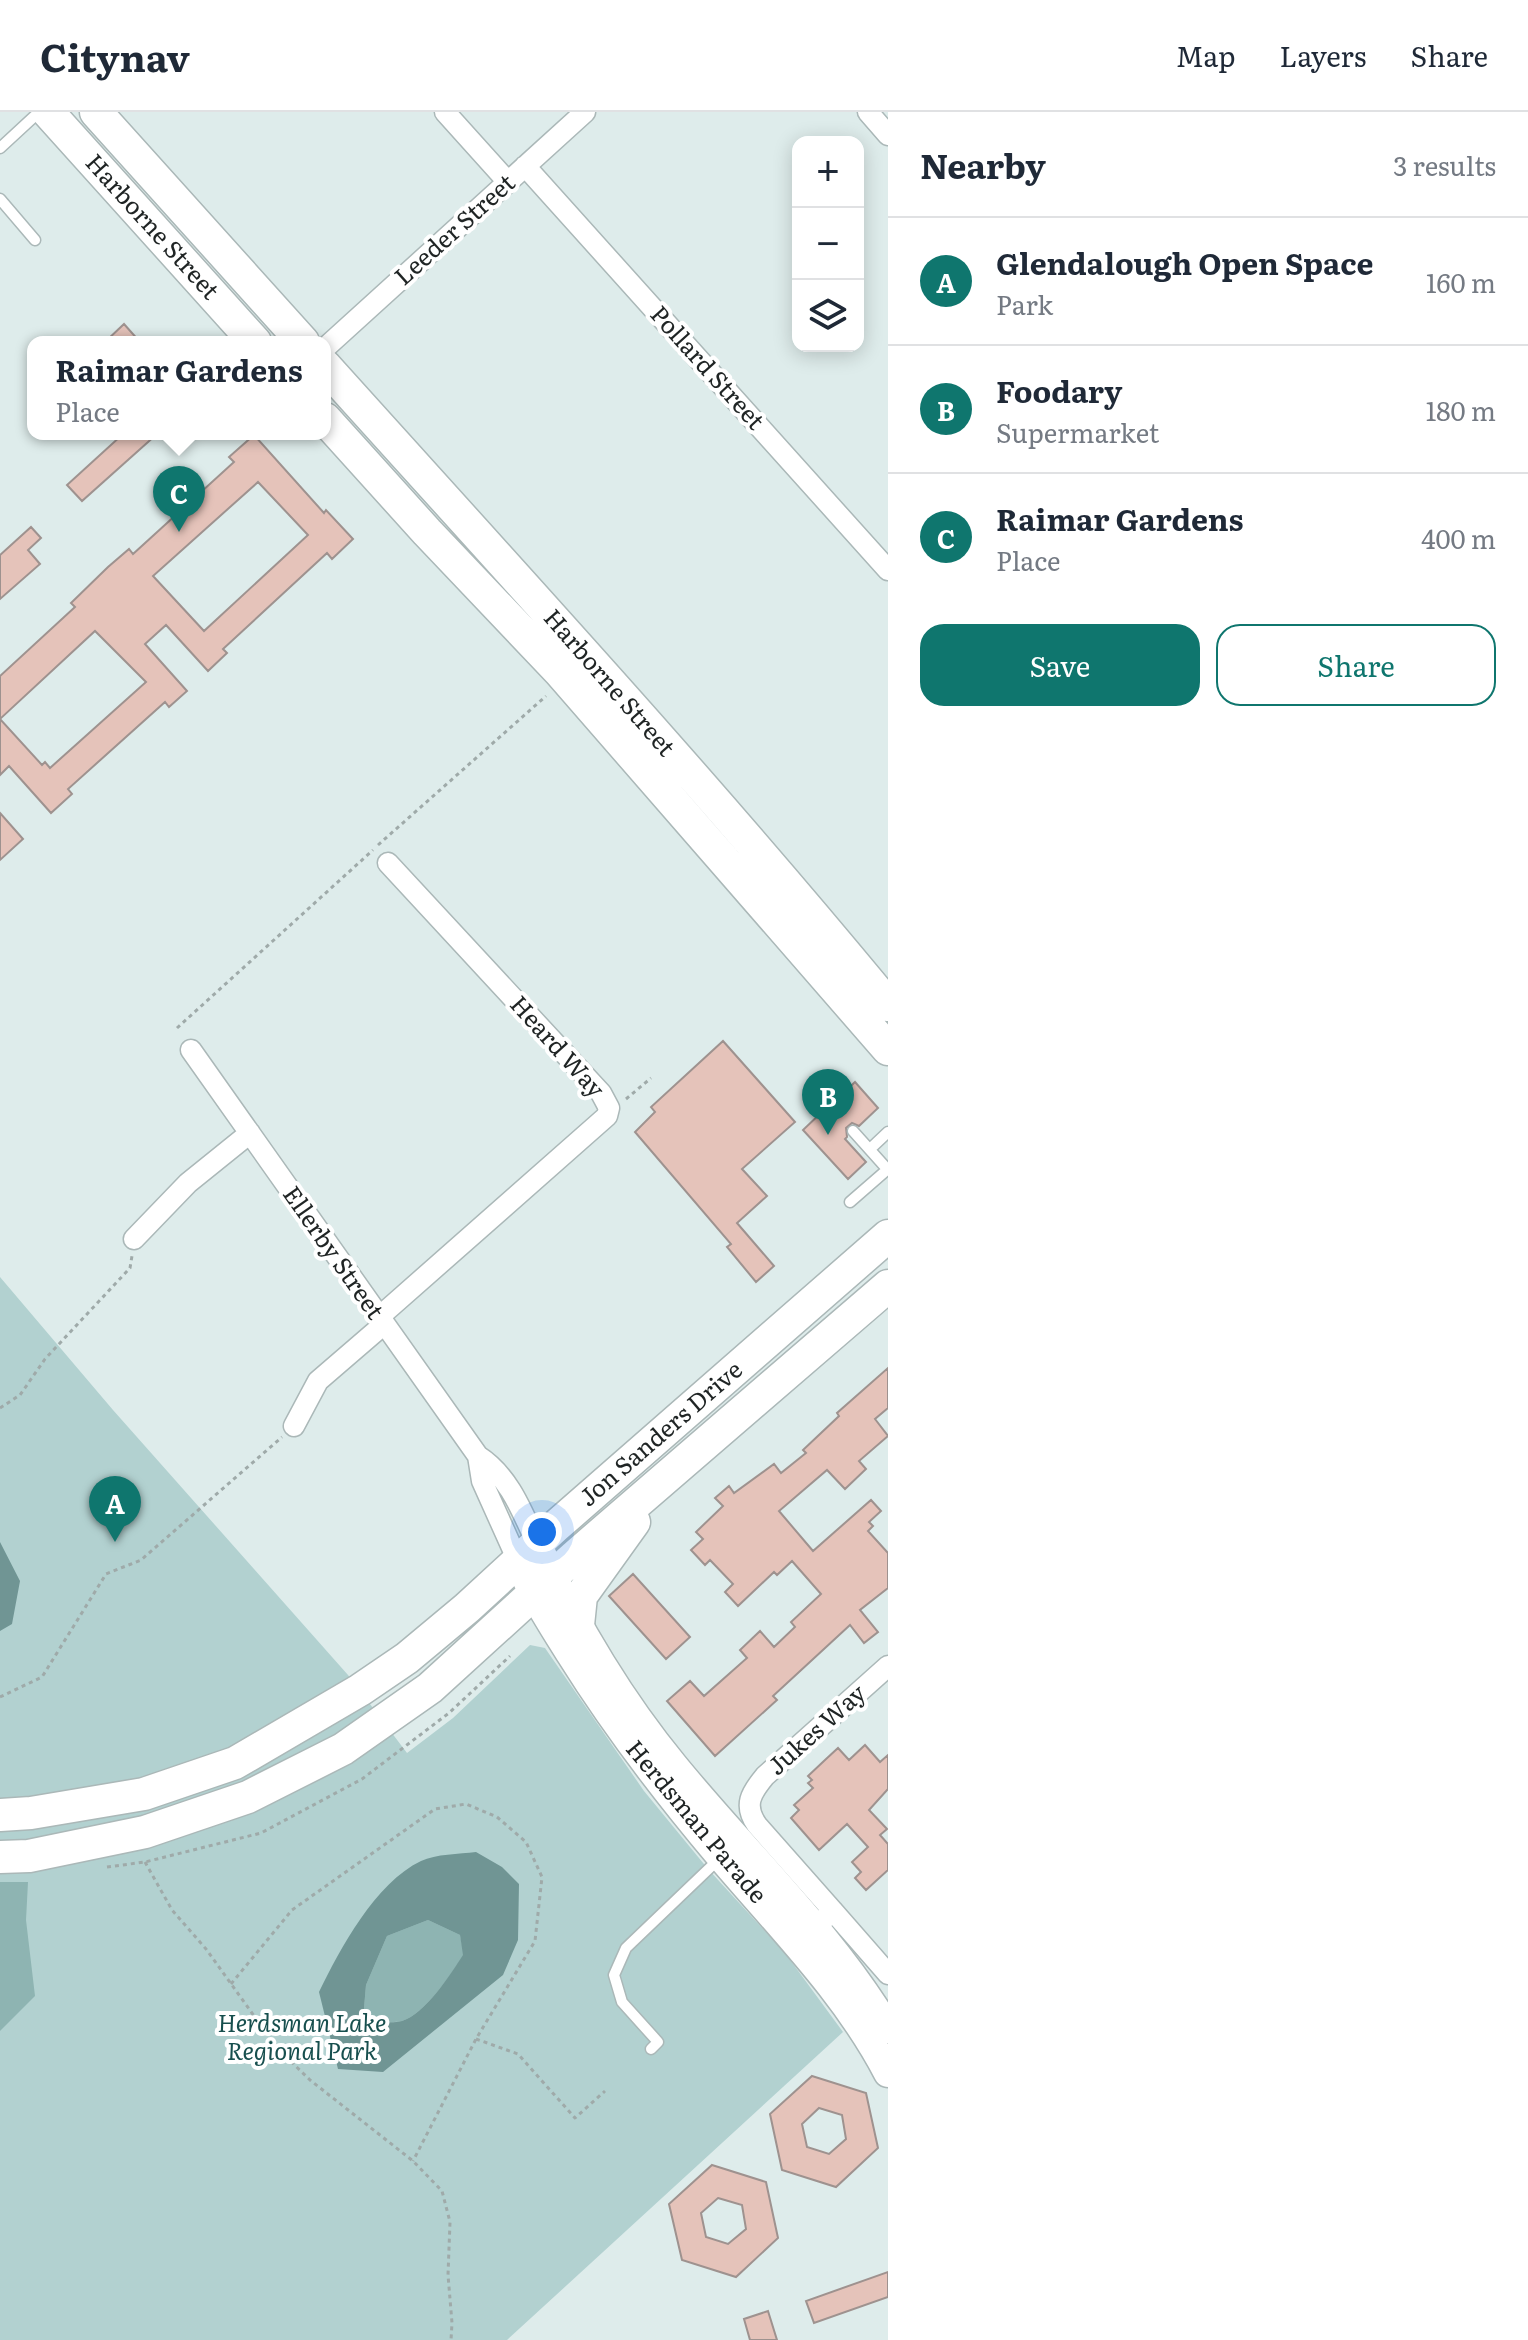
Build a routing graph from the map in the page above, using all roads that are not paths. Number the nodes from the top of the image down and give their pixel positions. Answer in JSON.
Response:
{"nodes":[{"id":1,"x":39,"y":112,"type":"edge"},
{"id":2,"x":48,"y":112,"type":"edge"},
{"id":3,"x":96,"y":112,"type":"edge"},
{"id":4,"x":445,"y":112,"type":"edge"},
{"id":5,"x":585,"y":112,"type":"edge"},
{"id":6,"x":868,"y":112,"type":"edge"},
{"id":7,"x":888,"y":135,"type":"edge"},
{"id":8,"x":0,"y":148,"type":"edge"},
{"id":9,"x":525,"y":166,"type":"junction"},
{"id":10,"x":508,"y":182,"type":"junction"},
{"id":11,"x":0,"y":199,"type":"edge"},
{"id":12,"x":35,"y":240,"type":"dead end"},
{"id":13,"x":250,"y":336,"type":"edge"},
{"id":14,"x":298,"y":336,"type":"edge"},
{"id":15,"x":331,"y":343,"type":"edge"},
{"id":16,"x":331,"y":373,"type":"edge"},
{"id":17,"x":331,"y":426,"type":"edge"},
{"id":18,"x":453,"y":508,"type":"junction"},
{"id":19,"x":427,"y":532,"type":"junction"},
{"id":20,"x":888,"y":570,"type":"edge"},
{"id":21,"x":388,"y":863,"type":"dead end"},
{"id":22,"x":888,"y":1005,"type":"edge"},
{"id":23,"x":888,"y":1049,"type":"edge"},
{"id":24,"x":191,"y":1050,"type":"dead end"},
{"id":25,"x":821,"y":1095,"type":"dead end"},
{"id":26,"x":830,"y":1105,"type":"dead end"},
{"id":27,"x":853,"y":1131,"type":"dead end"},
{"id":28,"x":888,"y":1132,"type":"edge"},
{"id":29,"x":250,"y":1133,"type":"junction"},
{"id":30,"x":870,"y":1149,"type":"junction"},
{"id":31,"x":888,"y":1169,"type":"edge"},
{"id":32,"x":850,"y":1202,"type":"dead end"},
{"id":33,"x":888,"y":1236,"type":"edge"},
{"id":34,"x":134,"y":1239,"type":"road end"},
{"id":35,"x":888,"y":1286,"type":"edge"},
{"id":36,"x":380,"y":1321,"type":"junction"},
{"id":37,"x":294,"y":1426,"type":"road end"},
{"id":38,"x":669,"y":1474,"type":"junction"},
{"id":39,"x":527,"y":1553,"type":"junction"},
{"id":40,"x":543,"y":1586,"type":"junction"},
{"id":41,"x":578,"y":1625,"type":"junction"},
{"id":42,"x":888,"y":1666,"type":"edge"},
{"id":43,"x":383,"y":1721,"type":"junction"},
{"id":44,"x":273,"y":1743,"type":"junction"},
{"id":45,"x":0,"y":1815,"type":"edge"},
{"id":46,"x":730,"y":1849,"type":"junction"},
{"id":47,"x":0,"y":1857,"type":"edge"},
{"id":48,"x":815,"y":1927,"type":"junction"},
{"id":49,"x":888,"y":1974,"type":"edge"},
{"id":50,"x":888,"y":2029,"type":"edge"},
{"id":51,"x":651,"y":2049,"type":"dead end"},
{"id":52,"x":888,"y":2073,"type":"edge"}],
"edges":[{"from":1,"to":8,"type":"lane"},
{"from":2,"to":13,"type":"main road","name":"Harborne Street"},
{"from":3,"to":14,"type":"main road","name":"Harborne Street"},
{"from":4,"to":10,"type":"street"},
{"from":5,"to":9,"type":"street","name":"Leeder Street"},
{"from":6,"to":7,"type":"street"},
{"from":9,"to":10,"type":"street","name":"Leeder Street"},
{"from":9,"to":20,"type":"street","name":"Pollard Street"},
{"from":10,"to":15,"type":"street","name":"Leeder Street"},
{"from":11,"to":12,"type":"lane"},
{"from":16,"to":18,"type":"main road","name":"Harborne Street"},
{"from":17,"to":19,"type":"main road","name":"Harborne Street"},
{"from":18,"to":19,"type":"main road"},
{"from":18,"to":22,"type":"main road","name":"Harborne Street"},
{"from":19,"to":23,"type":"main road","name":"Harborne Street"},
{"from":21,"to":36,"type":"street","name":"Heard Way"},
{"from":24,"to":29,"type":"street","name":"Ellerby Street"},
{"from":25,"to":26,"type":"lane"},
{"from":27,"to":30,"type":"lane"},
{"from":28,"to":30,"type":"lane"},
{"from":29,"to":34,"type":"street"},
{"from":29,"to":36,"type":"street","name":"Ellerby Street"},
{"from":30,"to":31,"type":"lane"},
{"from":31,"to":32,"type":"lane"},
{"from":33,"to":39,"type":"main road","name":"Jon Sanders Drive"},
{"from":35,"to":38,"type":"main road","name":"Jon Sanders Drive"},
{"from":36,"to":37,"type":"street","name":"Heard Way"},
{"from":36,"to":39,"type":"street","name":"Ellerby Street"},
{"from":38,"to":40,"type":"main road","name":"Jon Sanders Drive"},
{"from":38,"to":41,"type":"main road"},
{"from":39,"to":40,"type":"main road","name":"Herdsman Parade"},
{"from":39,"to":44,"type":"main road","name":"Jon Sanders Drive"},
{"from":40,"to":41,"type":"main road","name":"Herdsman Parade"},
{"from":40,"to":43,"type":"main road","name":"Jon Sanders Drive"},
{"from":40,"to":46,"type":"main road","name":"Herdsman Parade"},
{"from":41,"to":46,"type":"main road","name":"Herdsman Parade"},
{"from":42,"to":48,"type":"street","name":"Jukes Way"},
{"from":43,"to":44,"type":"main road"},
{"from":43,"to":47,"type":"main road","name":"Jon Sanders Drive"},
{"from":44,"to":45,"type":"main road","name":"Jon Sanders Drive"},
{"from":46,"to":48,"type":"main road","name":"Herdsman Parade"},
{"from":46,"to":51,"type":"lane"},
{"from":48,"to":49,"type":"street","name":"Jukes Way"},
{"from":48,"to":50,"type":"main road","name":"Herdsman Parade"},
{"from":48,"to":52,"type":"main road","name":"Herdsman Parade"}]}
